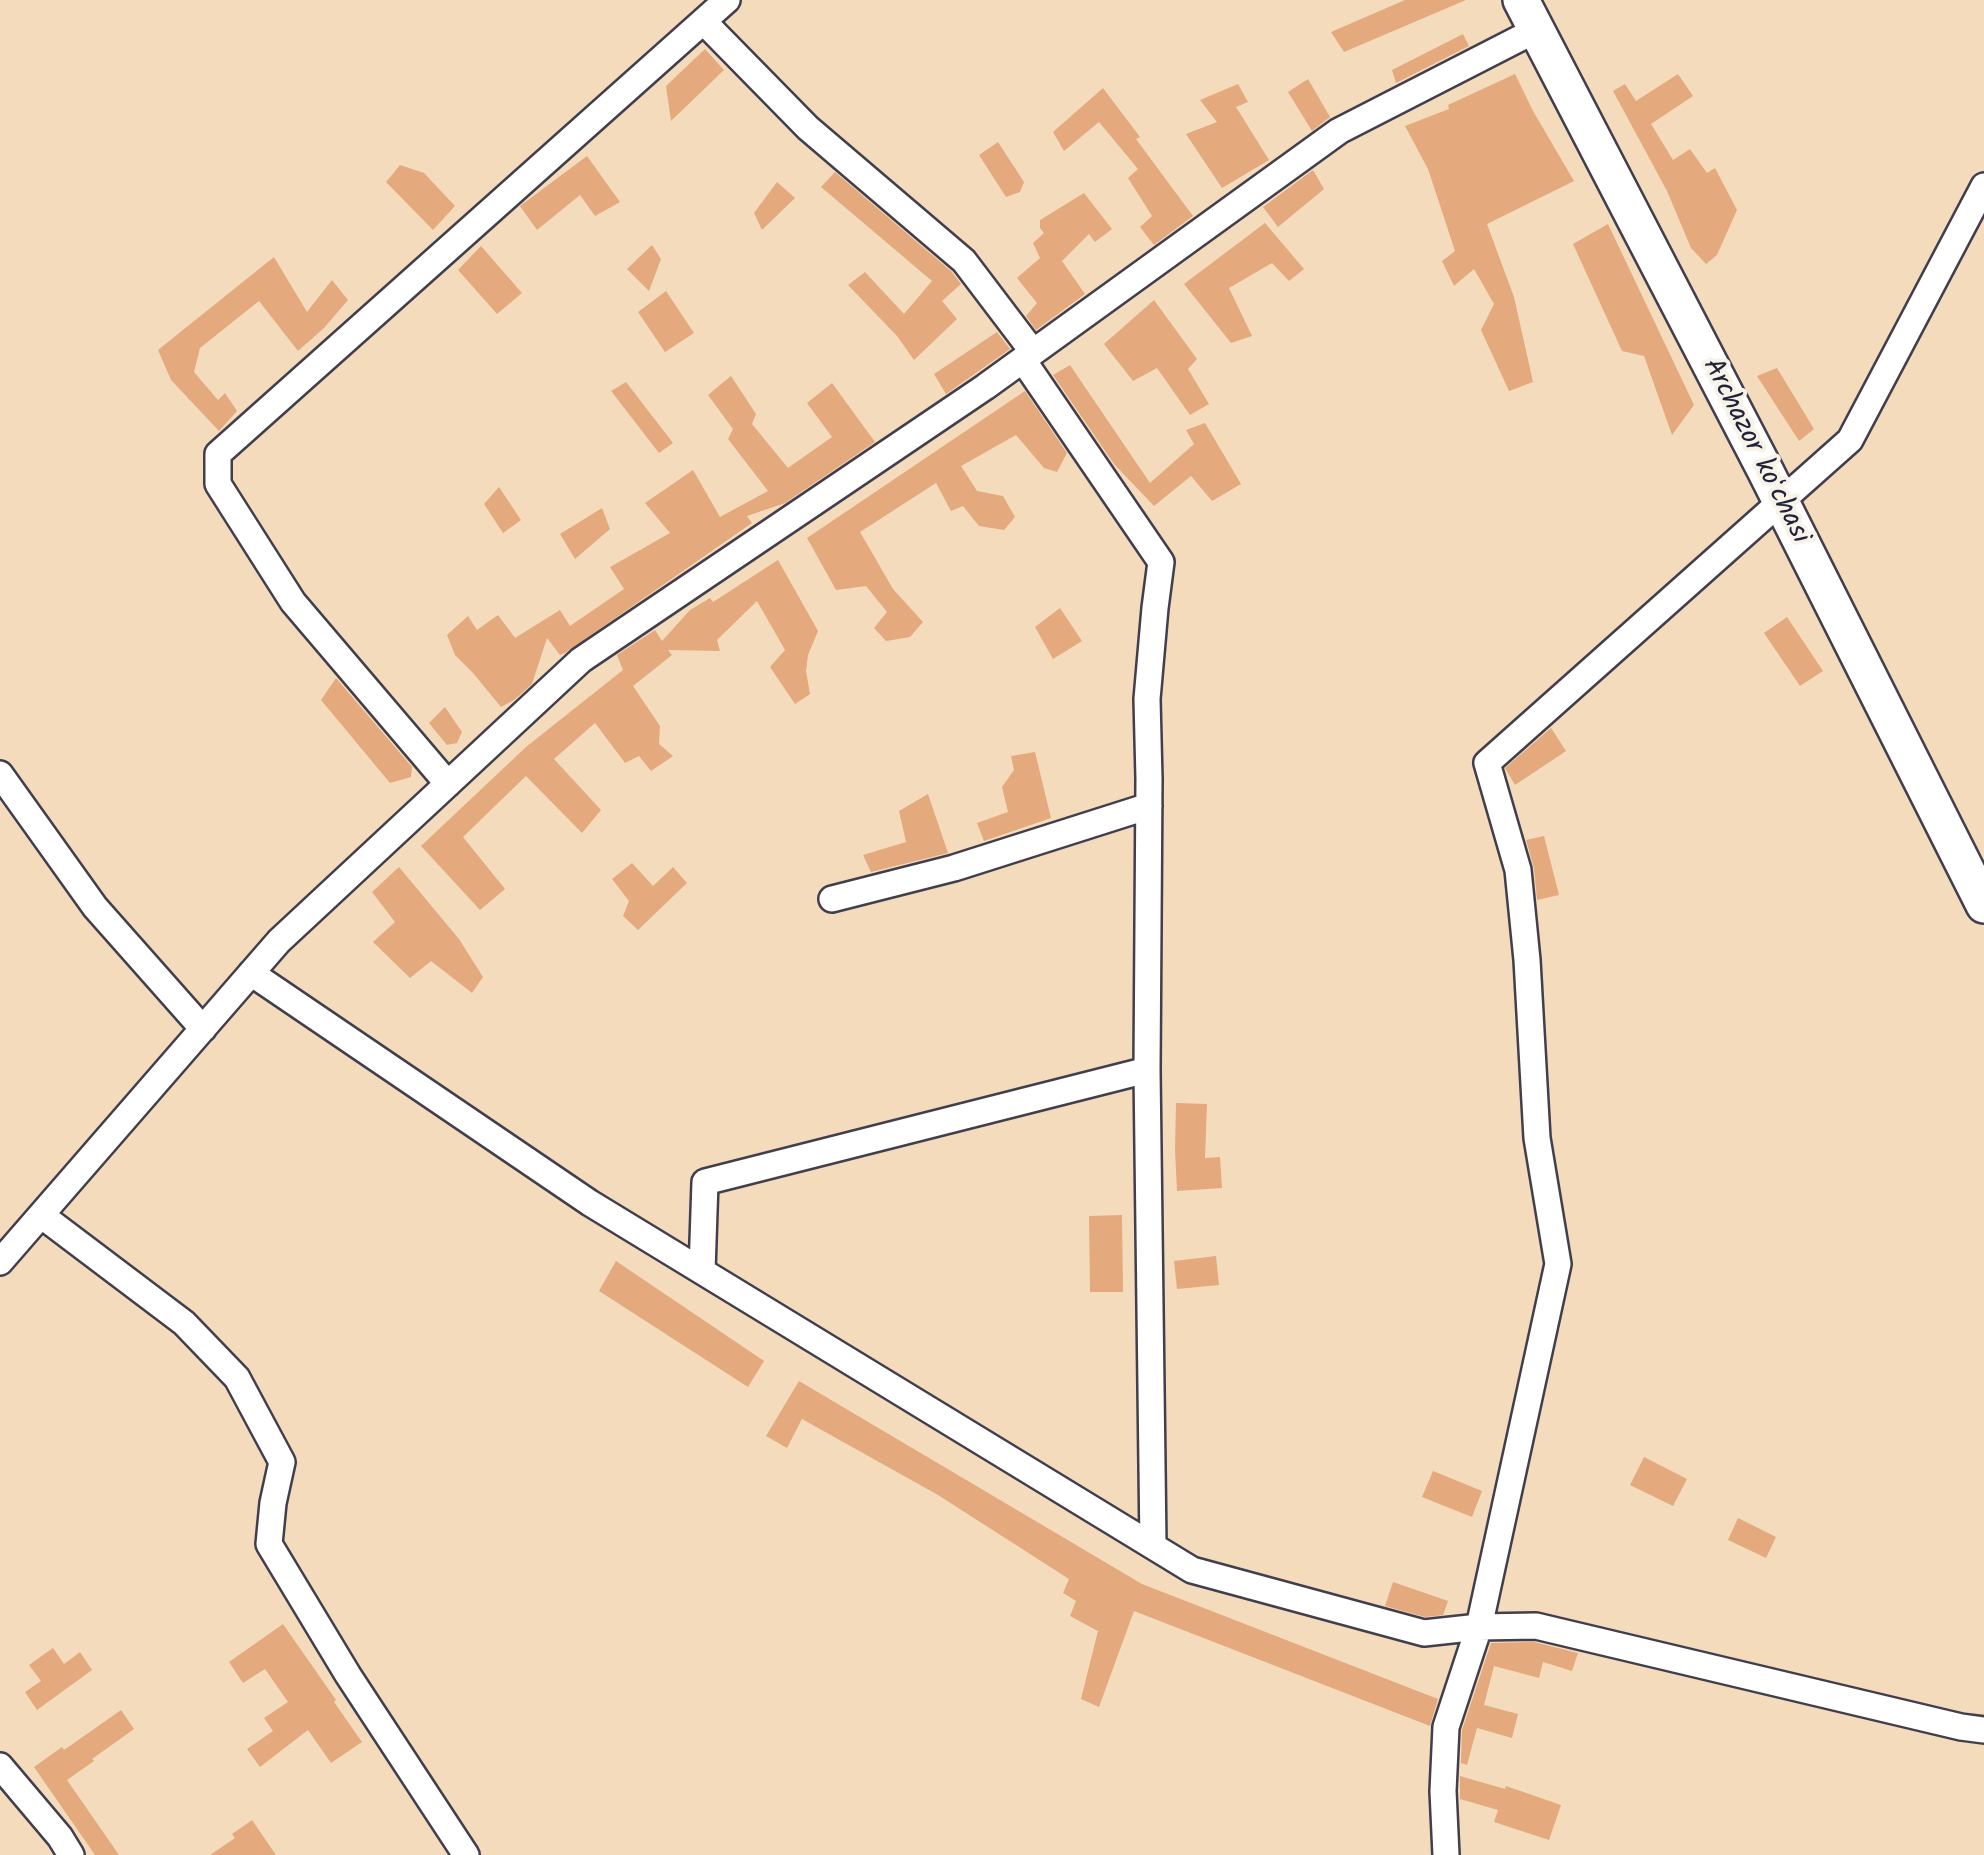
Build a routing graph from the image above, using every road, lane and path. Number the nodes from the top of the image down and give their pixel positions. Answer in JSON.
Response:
{"nodes":[{"id":1,"x":728,"y":0,"type":"edge"},
{"id":2,"x":1528,"y":15,"type":"edge"},
{"id":3,"x":704,"y":22,"type":"junction"},
{"id":4,"x":1984,"y":186,"type":"edge"},
{"id":5,"x":1028,"y":356,"type":"junction"},
{"id":6,"x":1780,"y":501,"type":"junction"},
{"id":7,"x":0,"y":774,"type":"edge"},
{"id":8,"x":448,"y":784,"type":"junction"},
{"id":9,"x":1149,"y":806,"type":"junction"},
{"id":10,"x":832,"y":899,"type":"dead end"},
{"id":11,"x":1984,"y":905,"type":"edge"},
{"id":12,"x":251,"y":974,"type":"junction"},
{"id":13,"x":202,"y":1029,"type":"junction"},
{"id":14,"x":1147,"y":1070,"type":"junction"},
{"id":15,"x":41,"y":1215,"type":"junction"},
{"id":16,"x":0,"y":1262,"type":"edge"},
{"id":17,"x":702,"y":1271,"type":"junction"},
{"id":18,"x":1153,"y":1546,"type":"junction"},
{"id":19,"x":1478,"y":1627,"type":"junction"},
{"id":20,"x":1984,"y":1730,"type":"edge"},
{"id":21,"x":0,"y":1766,"type":"edge"},
{"id":22,"x":71,"y":1855,"type":"edge"},
{"id":23,"x":466,"y":1855,"type":"edge"},
{"id":24,"x":1446,"y":1855,"type":"edge"}],
"edges":[{"from":1,"to":3,"type":"street"},
{"from":2,"to":5,"type":"street"},
{"from":2,"to":6,"type":"street","name":"Archazor koʻchasi"},
{"from":3,"to":5,"type":"street"},
{"from":3,"to":8,"type":"street"},
{"from":4,"to":6,"type":"street"},
{"from":5,"to":8,"type":"street"},
{"from":5,"to":9,"type":"street"},
{"from":6,"to":11,"type":"street","name":"Archazor koʻchasi"},
{"from":6,"to":19,"type":"street"},
{"from":7,"to":13,"type":"street"},
{"from":8,"to":12,"type":"street"},
{"from":9,"to":10,"type":"street"},
{"from":9,"to":14,"type":"street"},
{"from":12,"to":13,"type":"street"},
{"from":12,"to":17,"type":"street"},
{"from":13,"to":15,"type":"street"},
{"from":14,"to":17,"type":"street"},
{"from":14,"to":18,"type":"street"},
{"from":15,"to":16,"type":"street"},
{"from":15,"to":23,"type":"street"},
{"from":17,"to":18,"type":"street"},
{"from":18,"to":19,"type":"street"},
{"from":19,"to":20,"type":"street"},
{"from":19,"to":24,"type":"street"},
{"from":21,"to":22,"type":"street"}]}
